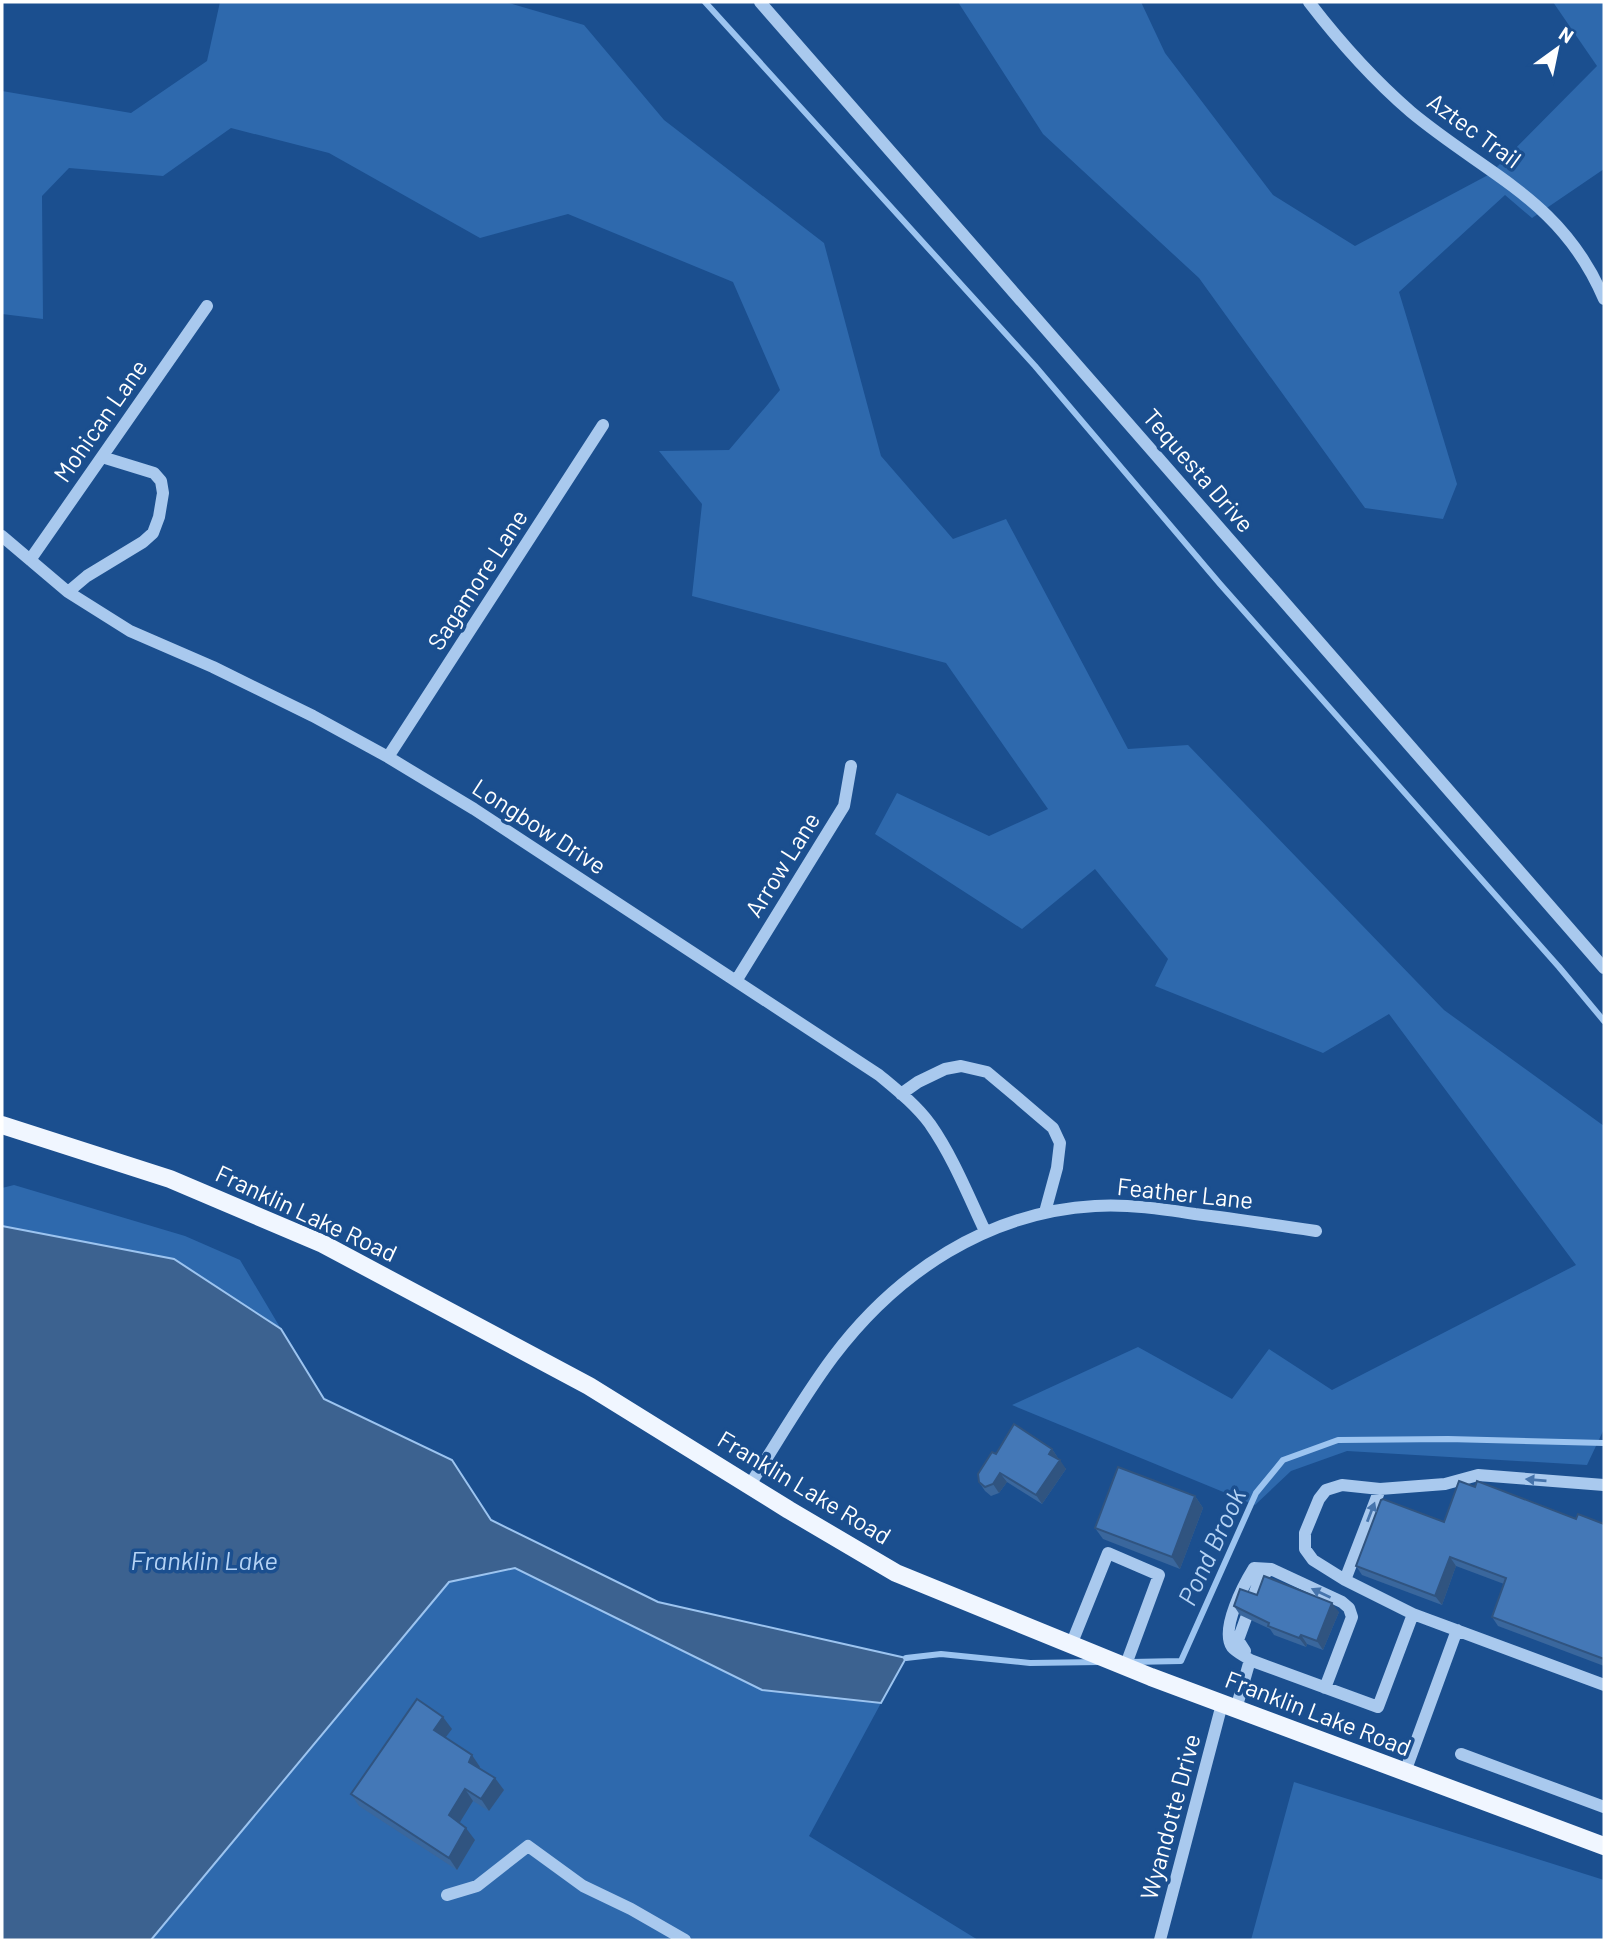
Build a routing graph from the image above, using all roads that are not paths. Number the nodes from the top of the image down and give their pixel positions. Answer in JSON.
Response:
{"nodes":[{"id":1,"x":760,"y":2,"type":"edge"},
{"id":2,"x":1309,"y":2,"type":"edge"},
{"id":3,"x":1604,"y":299,"type":"edge"},
{"id":4,"x":207,"y":306,"type":"dead end"},
{"id":5,"x":603,"y":425,"type":"dead end"},
{"id":6,"x":102,"y":457,"type":"junction"},
{"id":7,"x":2,"y":536,"type":"edge"},
{"id":8,"x":30,"y":560,"type":"junction"},
{"id":9,"x":68,"y":592,"type":"junction"},
{"id":10,"x":388,"y":757,"type":"junction"},
{"id":11,"x":851,"y":766,"type":"dead end"},
{"id":12,"x":1604,"y":968,"type":"edge"},
{"id":13,"x":736,"y":981,"type":"junction"},
{"id":14,"x":901,"y":1094,"type":"junction"},
{"id":15,"x":2,"y":1125,"type":"edge"},
{"id":16,"x":1045,"y":1212,"type":"junction"},
{"id":17,"x":985,"y":1231,"type":"junction"},
{"id":18,"x":1316,"y":1231,"type":"dead end"},
{"id":19,"x":1604,"y":1485,"type":"edge"},
{"id":20,"x":750,"y":1486,"type":"junction"},
{"id":21,"x":1380,"y":1489,"type":"junction"},
{"id":22,"x":1271,"y":1569,"type":"junction"},
{"id":23,"x":1345,"y":1580,"type":"junction"},
{"id":24,"x":1252,"y":1600,"type":"edge"},
{"id":25,"x":1413,"y":1614,"type":"junction"},
{"id":26,"x":1246,"y":1618,"type":"edge"},
{"id":27,"x":1457,"y":1630,"type":"junction"},
{"id":28,"x":1071,"y":1646,"type":"junction"},
{"id":29,"x":1250,"y":1660,"type":"junction"},
{"id":30,"x":1125,"y":1667,"type":"junction"},
{"id":31,"x":1604,"y":1685,"type":"edge"},
{"id":32,"x":1325,"y":1688,"type":"junction"},
{"id":33,"x":1229,"y":1707,"type":"junction"},
{"id":34,"x":1461,"y":1754,"type":"dead end"},
{"id":35,"x":1405,"y":1772,"type":"junction"},
{"id":36,"x":1604,"y":1807,"type":"edge"},
{"id":37,"x":1604,"y":1846,"type":"edge"},
{"id":38,"x":447,"y":1895,"type":"dead end"},
{"id":39,"x":685,"y":1940,"type":"edge"},
{"id":40,"x":1160,"y":1940,"type":"edge"}],
"edges":[{"from":1,"to":12,"type":"street","name":"Tequesta Drive"},
{"from":2,"to":3,"type":"street","name":"Aztec Trail"},
{"from":4,"to":6,"type":"street","name":"Mohican Lane"},
{"from":5,"to":10,"type":"street","name":"Sagamore Lane"},
{"from":6,"to":8,"type":"street","name":"Mohican Lane"},
{"from":6,"to":9,"type":"street"},
{"from":7,"to":8,"type":"street","name":"Longbow Drive"},
{"from":8,"to":9,"type":"street","name":"Longbow Drive"},
{"from":9,"to":10,"type":"street","name":"Longbow Drive"},
{"from":10,"to":13,"type":"street","name":"Longbow Drive"},
{"from":11,"to":13,"type":"street","name":"Arrow Lane"},
{"from":13,"to":14,"type":"street","name":"Longbow Drive"},
{"from":14,"to":16,"type":"street"},
{"from":14,"to":17,"type":"street","name":"Longbow Drive"},
{"from":15,"to":20,"type":"main road","name":"Franklin Lake Road"},
{"from":16,"to":17,"type":"street","name":"Feather Lane"},
{"from":16,"to":18,"type":"street","name":"Feather Lane"},
{"from":17,"to":20,"type":"street","name":"Feather Lane"},
{"from":19,"to":21,"type":"street","one_way":true},
{"from":20,"to":28,"type":"main road","name":"Franklin Lake Road"},
{"from":23,"to":21,"type":"street","one_way":true},
{"from":21,"to":23,"type":"street"},
{"from":22,"to":24,"type":"street"},
{"from":22,"to":29,"type":"street"},
{"from":32,"to":22,"type":"street","one_way":true},
{"from":23,"to":25,"type":"street"},
{"from":25,"to":27,"type":"street"},
{"from":25,"to":32,"type":"street"},
{"from":26,"to":29,"type":"street"},
{"from":27,"to":31,"type":"street"},
{"from":27,"to":35,"type":"street"},
{"from":28,"to":30,"type":"main road","name":"Franklin Lake Road"},
{"from":28,"to":30,"type":"street"},
{"from":29,"to":32,"type":"street"},
{"from":29,"to":33,"type":"street","name":"Wyandotte Drive"},
{"from":30,"to":33,"type":"main road","name":"Franklin Lake Road"},
{"from":33,"to":35,"type":"main road","name":"Franklin Lake Road"},
{"from":33,"to":40,"type":"street","name":"Wyandotte Drive"},
{"from":34,"to":36,"type":"street"},
{"from":35,"to":37,"type":"main road","name":"Franklin Lake Road"},
{"from":38,"to":39,"type":"street"}]}
